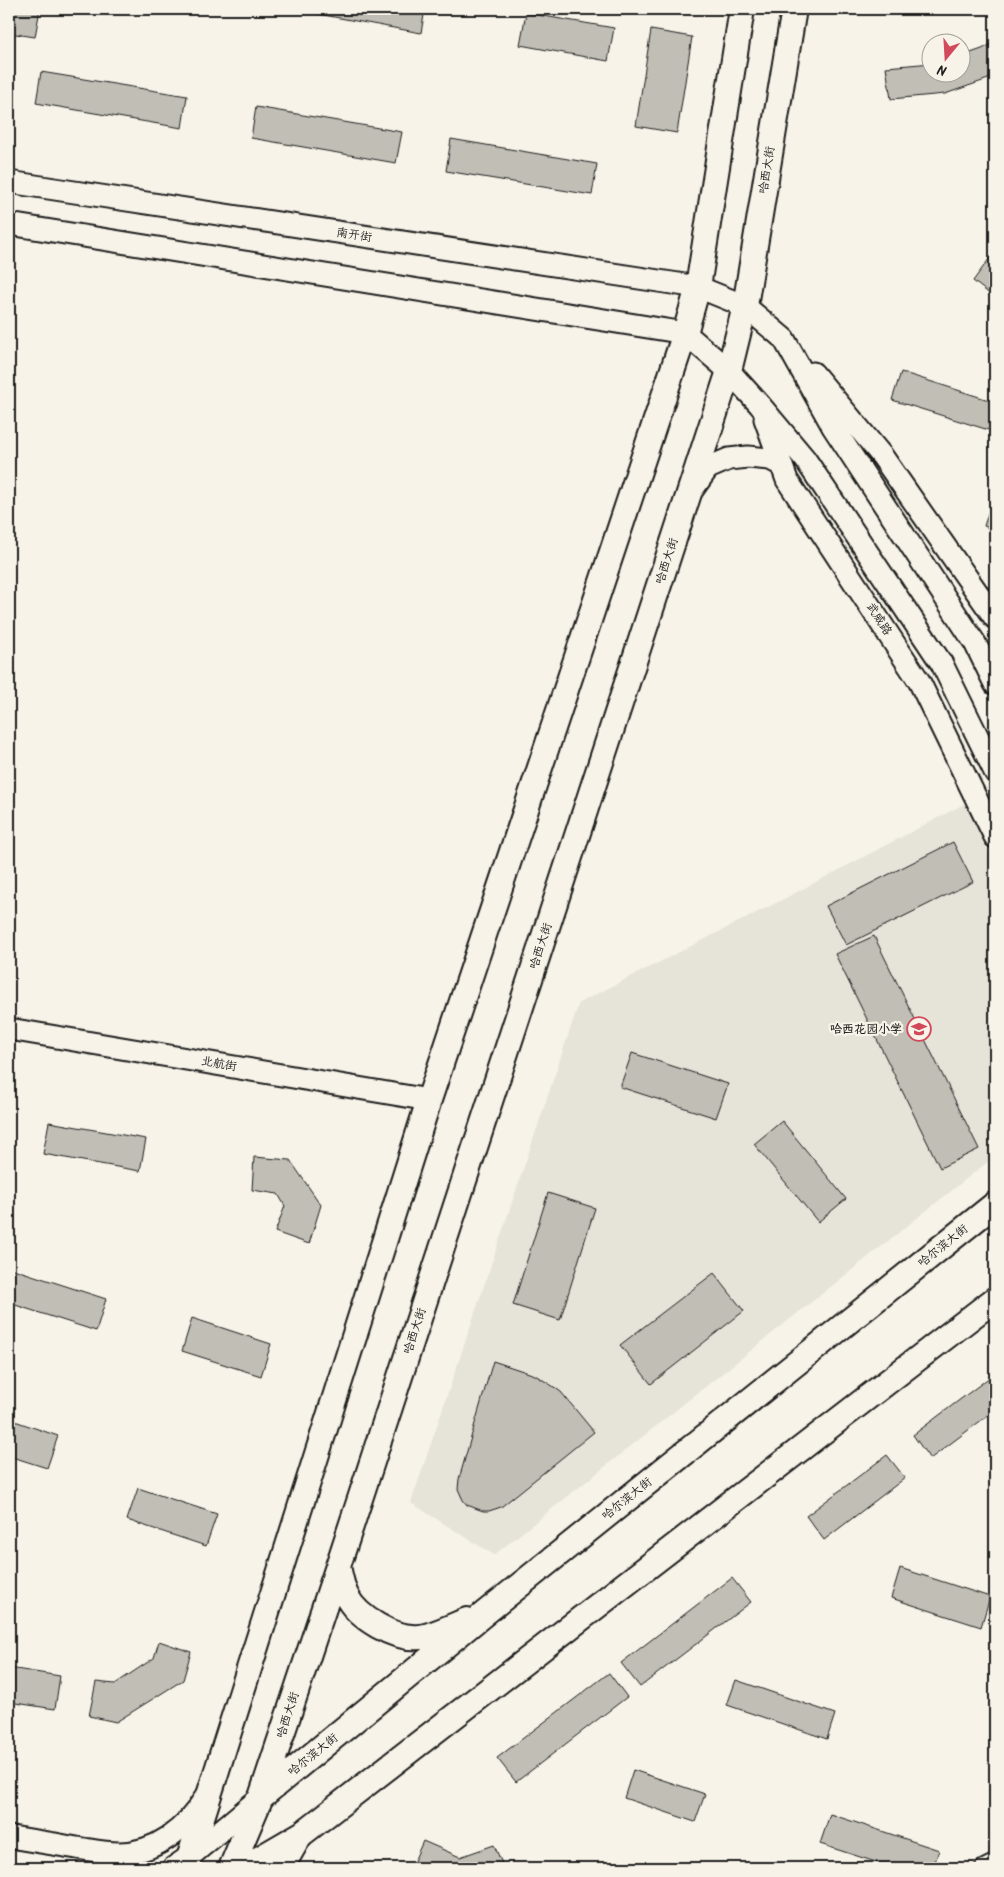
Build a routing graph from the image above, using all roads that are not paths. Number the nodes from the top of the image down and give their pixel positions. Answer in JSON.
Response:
{"nodes":[{"id":1,"x":742,"y":9,"type":"edge"},
{"id":2,"x":794,"y":9,"type":"edge"},
{"id":3,"x":9,"y":182,"type":"edge"},
{"id":4,"x":9,"y":224,"type":"edge"},
{"id":5,"x":698,"y":287,"type":"junction"},
{"id":6,"x":745,"y":306,"type":"junction"},
{"id":7,"x":684,"y":333,"type":"junction"},
{"id":8,"x":784,"y":339,"type":"junction"},
{"id":9,"x":729,"y":371,"type":"junction"},
{"id":10,"x":759,"y":404,"type":"junction"},
{"id":11,"x":782,"y":466,"type":"junction"},
{"id":12,"x":687,"y":498,"type":"junction"},
{"id":13,"x":995,"y":618,"type":"edge"},
{"id":14,"x":995,"y":684,"type":"edge"},
{"id":15,"x":995,"y":772,"type":"edge"},
{"id":16,"x":995,"y":837,"type":"edge"},
{"id":17,"x":9,"y":1029,"type":"edge"},
{"id":18,"x":429,"y":1100,"type":"junction"},
{"id":19,"x":995,"y":1204,"type":"edge"},
{"id":20,"x":995,"y":1299,"type":"edge"},
{"id":21,"x":338,"y":1566,"type":"junction"},
{"id":22,"x":485,"y":1613,"type":"junction"},
{"id":23,"x":211,"y":1790,"type":"junction"},
{"id":24,"x":261,"y":1797,"type":"junction"},
{"id":25,"x":303,"y":1833,"type":"junction"},
{"id":26,"x":9,"y":1837,"type":"edge"},
{"id":27,"x":995,"y":1862,"type":"edge"},
{"id":28,"x":183,"y":1864,"type":"edge"},
{"id":29,"x":231,"y":1868,"type":"edge"},
{"id":30,"x":243,"y":1868,"type":"edge"},
{"id":31,"x":284,"y":1868,"type":"edge"},
{"id":32,"x":983,"y":1868,"type":"edge"}],
"edges":[{"from":1,"to":5,"type":"main road"},
{"from":2,"to":6,"type":"main road","name":"哈西大街"},
{"from":3,"to":5,"type":"main road","name":"南开街"},
{"from":4,"to":7,"type":"main road"},
{"from":5,"to":6,"type":"main road"},
{"from":5,"to":7,"type":"main road"},
{"from":6,"to":8,"type":"main road"},
{"from":6,"to":9,"type":"main road","name":"哈西大街"},
{"from":7,"to":9,"type":"main road","name":"武威路"},
{"from":7,"to":18,"type":"main road"},
{"from":8,"to":13,"type":"main road"},
{"from":8,"to":14,"type":"main road"},
{"from":9,"to":10,"type":"main road","name":"武威路"},
{"from":9,"to":12,"type":"main road","name":"哈西大街"},
{"from":10,"to":11,"type":"main road","name":"武威路"},
{"from":10,"to":15,"type":"main road","name":"武威路"},
{"from":11,"to":12,"type":"main road"},
{"from":11,"to":16,"type":"main road","name":"武威路"},
{"from":12,"to":21,"type":"main road","name":"哈西大街"},
{"from":17,"to":18,"type":"main road","name":"北航街"},
{"from":18,"to":23,"type":"main road"},
{"from":19,"to":22,"type":"main road","name":"哈尔滨大街"},
{"from":20,"to":25,"type":"main road"},
{"from":21,"to":22,"type":"main road"},
{"from":21,"to":24,"type":"main road","name":"哈西大街"},
{"from":22,"to":24,"type":"main road","name":"哈尔滨大街"},
{"from":23,"to":26,"type":"main road"},
{"from":23,"to":28,"type":"main road"},
{"from":24,"to":28,"type":"main road"},
{"from":24,"to":29,"type":"main road","name":"哈西大街"},
{"from":25,"to":30,"type":"main road"},
{"from":25,"to":31,"type":"main road"},
{"from":27,"to":32,"type":"street"}]}
